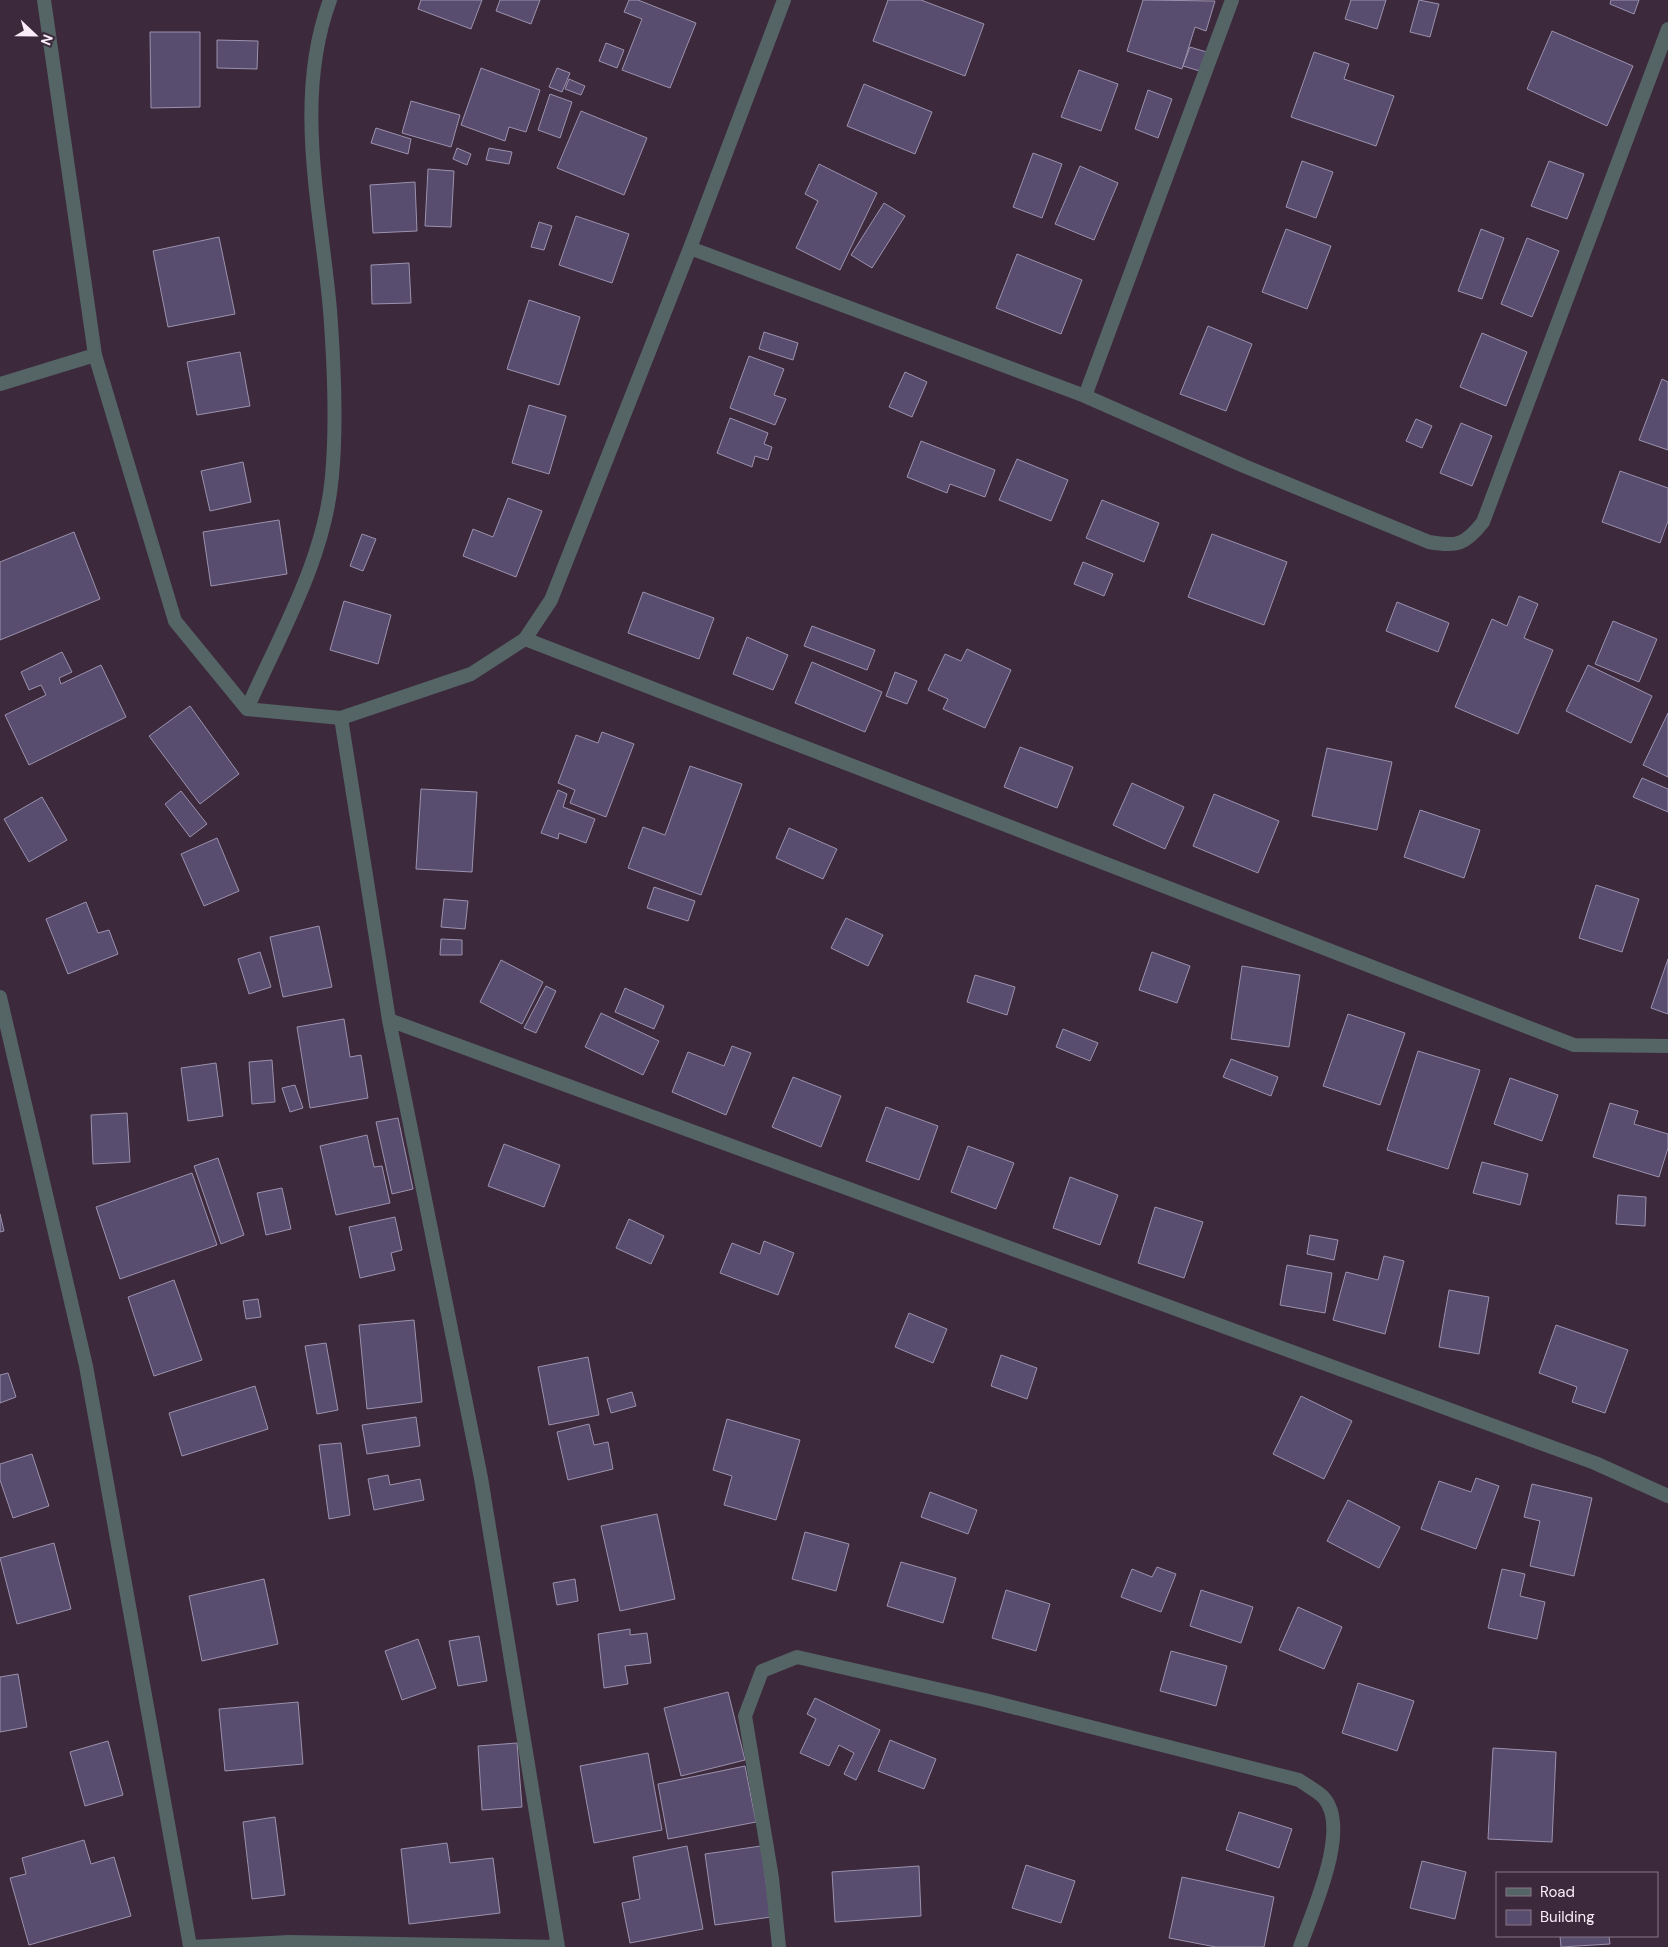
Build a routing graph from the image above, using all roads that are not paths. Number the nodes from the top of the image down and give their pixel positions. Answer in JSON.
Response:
{"nodes":[{"id":1,"x":44,"y":0,"type":"edge"},
{"id":2,"x":330,"y":0,"type":"edge"},
{"id":3,"x":784,"y":0,"type":"edge"},
{"id":4,"x":1232,"y":0,"type":"edge"},
{"id":5,"x":1668,"y":29,"type":"edge"},
{"id":6,"x":690,"y":248,"type":"junction"},
{"id":7,"x":95,"y":355,"type":"junction"},
{"id":8,"x":0,"y":384,"type":"edge"},
{"id":9,"x":1085,"y":396,"type":"junction"},
{"id":10,"x":525,"y":639,"type":"junction"},
{"id":11,"x":247,"y":708,"type":"junction"},
{"id":12,"x":341,"y":718,"type":"junction"},
{"id":13,"x":0,"y":997,"type":"edge"},
{"id":14,"x":389,"y":1020,"type":"junction"},
{"id":15,"x":1668,"y":1046,"type":"edge"},
{"id":16,"x":1668,"y":1496,"type":"edge"},
{"id":17,"x":190,"y":1946,"type":"edge"},
{"id":18,"x":560,"y":1947,"type":"edge"},
{"id":19,"x":779,"y":1947,"type":"edge"},
{"id":20,"x":1300,"y":1947,"type":"edge"}],
"edges":[{"from":1,"to":7,"type":"street"},
{"from":2,"to":11,"type":"street"},
{"from":3,"to":6,"type":"street"},
{"from":4,"to":9,"type":"street"},
{"from":5,"to":9,"type":"street"},
{"from":6,"to":9,"type":"street"},
{"from":6,"to":10,"type":"street"},
{"from":7,"to":8,"type":"street"},
{"from":7,"to":11,"type":"street"},
{"from":10,"to":12,"type":"street"},
{"from":10,"to":15,"type":"street"},
{"from":11,"to":12,"type":"street"},
{"from":12,"to":14,"type":"street"},
{"from":13,"to":17,"type":"street"},
{"from":14,"to":16,"type":"street"},
{"from":14,"to":18,"type":"street"},
{"from":17,"to":18,"type":"street"},
{"from":19,"to":20,"type":"street"}]}
